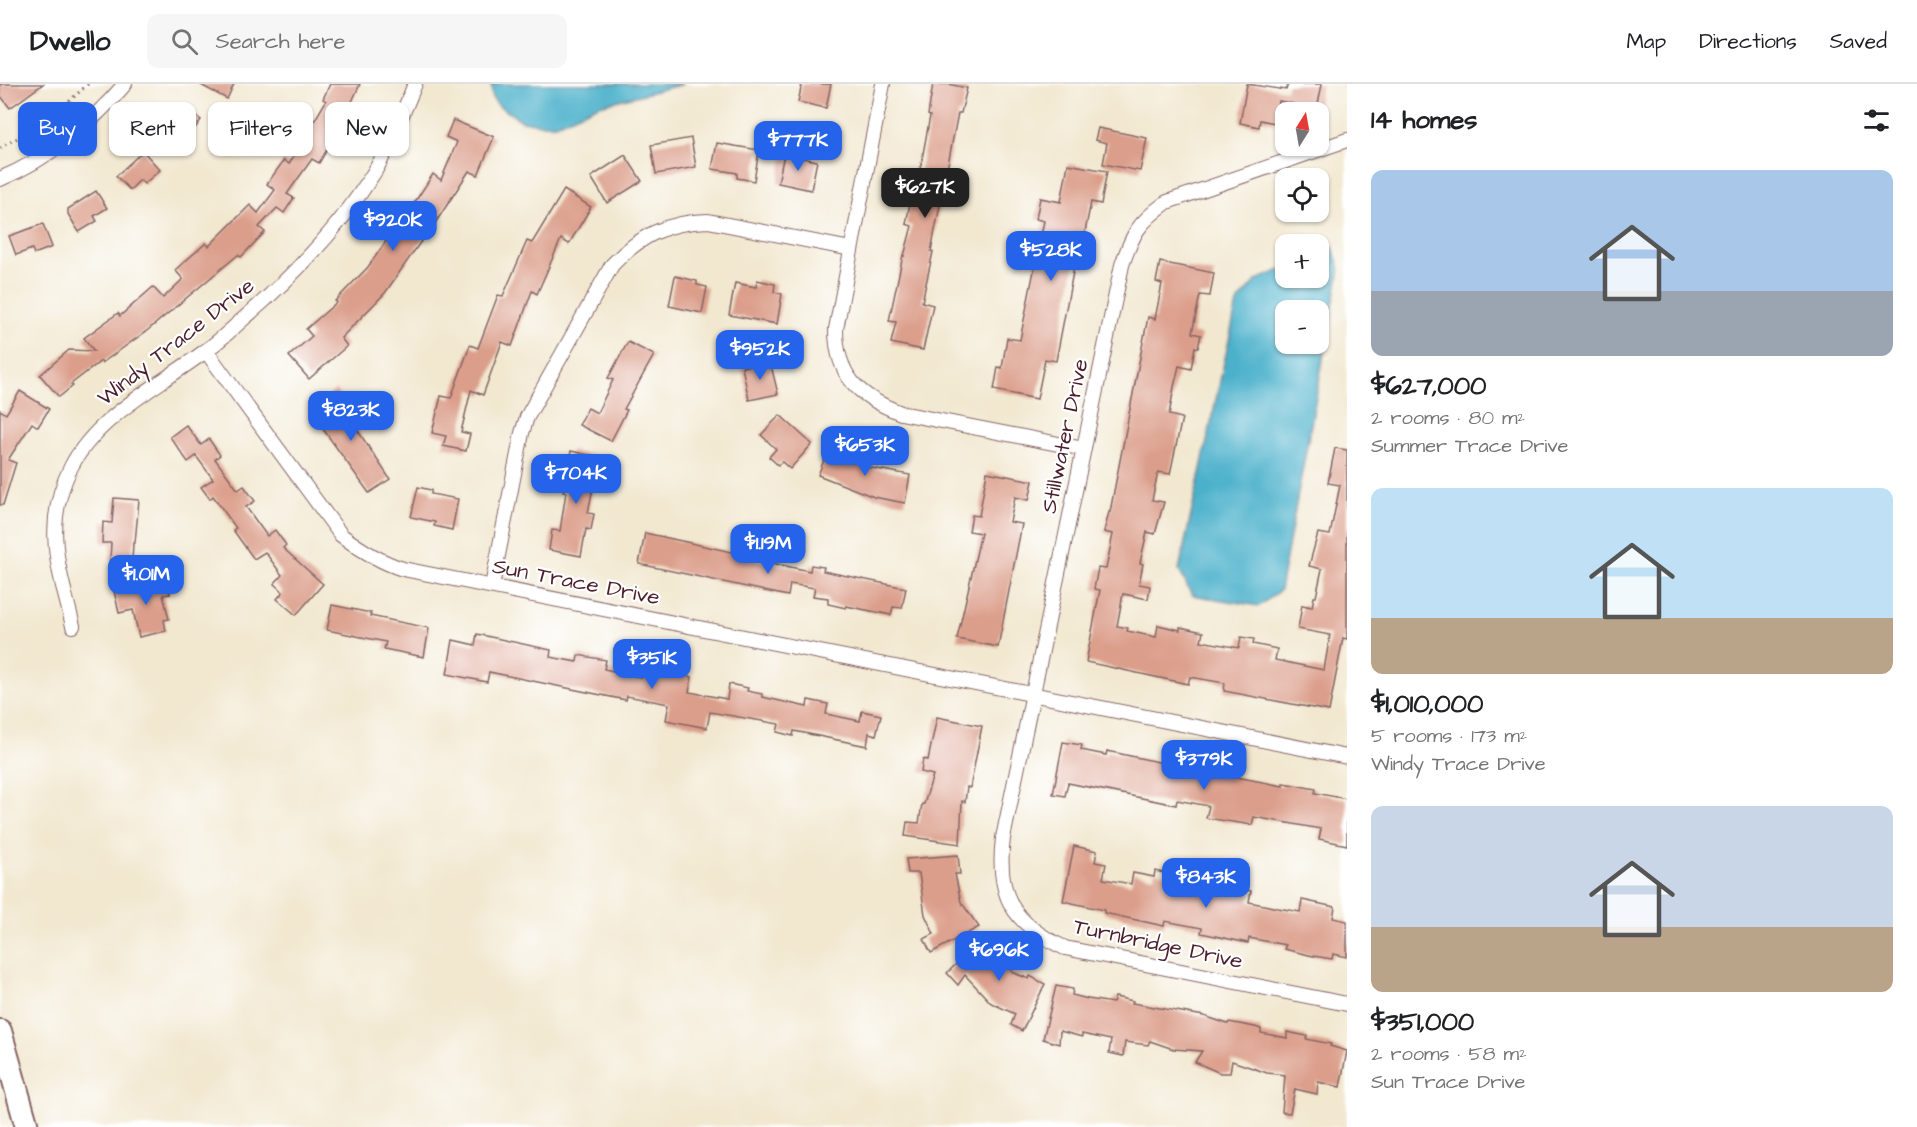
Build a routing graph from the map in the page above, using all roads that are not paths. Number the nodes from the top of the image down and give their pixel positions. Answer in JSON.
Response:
{"nodes":[{"id":1,"x":125,"y":84,"type":"edge"},
{"id":2,"x":415,"y":84,"type":"edge"},
{"id":3,"x":883,"y":84,"type":"edge"},
{"id":4,"x":1347,"y":140,"type":"edge"},
{"id":5,"x":0,"y":179,"type":"edge"},
{"id":6,"x":851,"y":249,"type":"junction"},
{"id":7,"x":206,"y":351,"type":"junction"},
{"id":8,"x":1084,"y":449,"type":"junction"},
{"id":9,"x":492,"y":586,"type":"junction"},
{"id":10,"x":73,"y":626,"type":"dead end"},
{"id":11,"x":1034,"y":694,"type":"junction"},
{"id":12,"x":1347,"y":757,"type":"edge"},
{"id":13,"x":1347,"y":1004,"type":"edge"},
{"id":14,"x":0,"y":1031,"type":"edge"},
{"id":15,"x":27,"y":1127,"type":"edge"}],
"edges":[{"from":1,"to":5,"type":"street"},
{"from":2,"to":7,"type":"street","name":"Windy Trace Drive"},
{"from":3,"to":6,"type":"street"},
{"from":4,"to":8,"type":"street","name":"Stillwater Drive"},
{"from":6,"to":8,"type":"street"},
{"from":6,"to":9,"type":"street"},
{"from":7,"to":9,"type":"street","name":"Sun Trace Drive"},
{"from":7,"to":10,"type":"street","name":"Windy Trace Drive"},
{"from":8,"to":11,"type":"street","name":"Stillwater Drive"},
{"from":9,"to":11,"type":"street","name":"Sun Trace Drive"},
{"from":11,"to":12,"type":"street","name":"Sun Trace Drive"},
{"from":11,"to":13,"type":"street","name":"Turnbridge Drive"},
{"from":14,"to":15,"type":"main road"}]}
